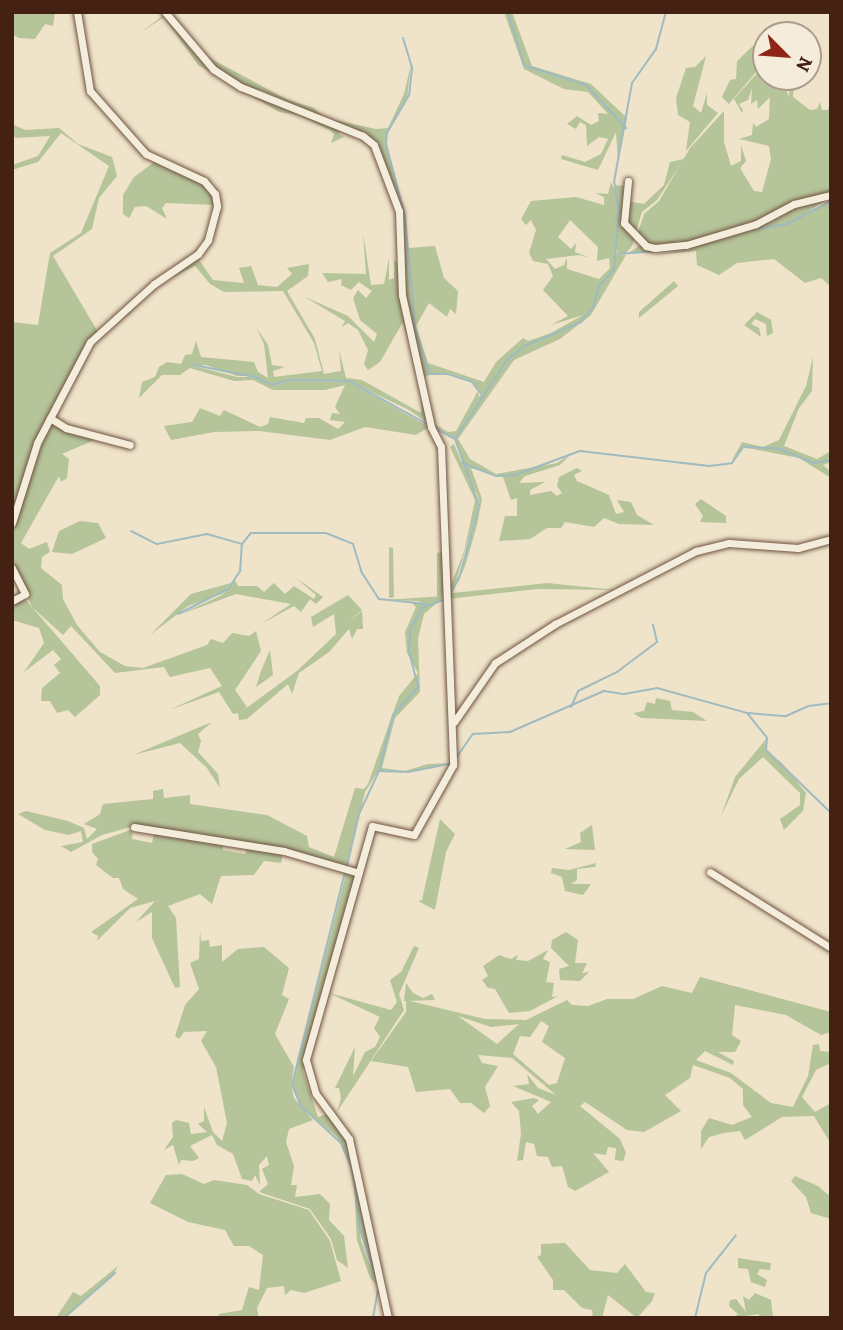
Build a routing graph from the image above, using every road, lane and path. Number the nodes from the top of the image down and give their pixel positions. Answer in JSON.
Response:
{"nodes":[{"id":1,"x":77,"y":12,"type":"edge"},
{"id":2,"x":165,"y":12,"type":"edge"},
{"id":3,"x":628,"y":181,"type":"dead end"},
{"id":4,"x":831,"y":195,"type":"edge"},
{"id":5,"x":50,"y":418,"type":"junction"},
{"id":6,"x":130,"y":445,"type":"dead end"},
{"id":7,"x":12,"y":523,"type":"edge"},
{"id":8,"x":831,"y":539,"type":"edge"},
{"id":9,"x":12,"y":568,"type":"edge"},
{"id":10,"x":12,"y":601,"type":"edge"},
{"id":11,"x":454,"y":722,"type":"junction"},
{"id":12,"x":134,"y":827,"type":"dead end"},
{"id":13,"x":710,"y":872,"type":"dead end"},
{"id":14,"x":359,"y":873,"type":"junction"},
{"id":15,"x":831,"y":948,"type":"edge"},
{"id":16,"x":388,"y":1318,"type":"edge"}],
"edges":[{"from":1,"to":5,"type":"street"},
{"from":2,"to":11,"type":"street"},
{"from":3,"to":4,"type":"street"},
{"from":5,"to":6,"type":"street"},
{"from":5,"to":7,"type":"street"},
{"from":8,"to":11,"type":"street"},
{"from":9,"to":10,"type":"street"},
{"from":11,"to":14,"type":"street"},
{"from":12,"to":14,"type":"street"},
{"from":13,"to":15,"type":"street"},
{"from":14,"to":16,"type":"street"}]}
